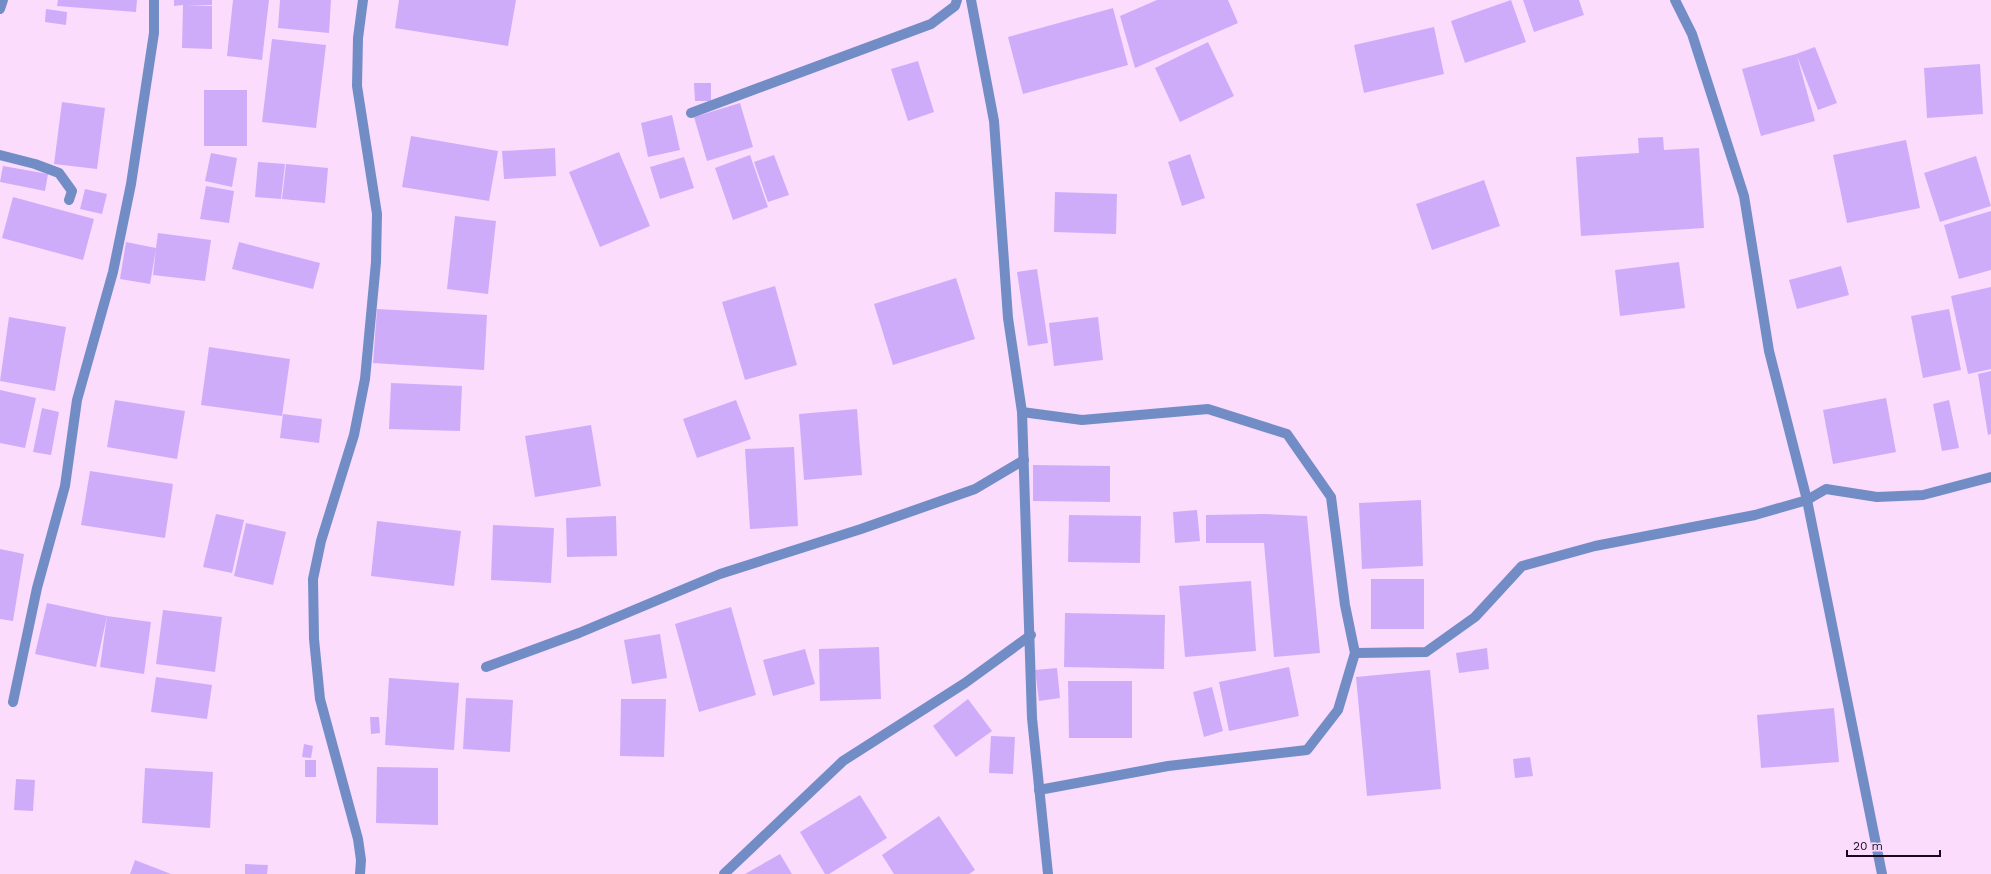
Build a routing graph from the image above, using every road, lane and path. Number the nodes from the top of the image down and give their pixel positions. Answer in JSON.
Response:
{"nodes":[{"id":1,"x":3,"y":0,"type":"edge"},
{"id":2,"x":154,"y":0,"type":"edge"},
{"id":3,"x":362,"y":0,"type":"edge"},
{"id":4,"x":957,"y":0,"type":"edge"},
{"id":5,"x":971,"y":0,"type":"edge"},
{"id":6,"x":1675,"y":0,"type":"edge"},
{"id":7,"x":0,"y":9,"type":"edge"},
{"id":8,"x":691,"y":113,"type":"dead end"},
{"id":9,"x":0,"y":155,"type":"edge"},
{"id":10,"x":69,"y":200,"type":"dead end"},
{"id":11,"x":1022,"y":412,"type":"junction"},
{"id":12,"x":1024,"y":460,"type":"junction"},
{"id":13,"x":1991,"y":477,"type":"edge"},
{"id":14,"x":1807,"y":500,"type":"junction"},
{"id":15,"x":1031,"y":635,"type":"junction"},
{"id":16,"x":1355,"y":653,"type":"junction"},
{"id":17,"x":486,"y":667,"type":"dead end"},
{"id":18,"x":13,"y":702,"type":"dead end"},
{"id":19,"x":1039,"y":790,"type":"junction"},
{"id":20,"x":360,"y":874,"type":"edge"},
{"id":21,"x":724,"y":874,"type":"edge"},
{"id":22,"x":1048,"y":874,"type":"edge"},
{"id":23,"x":1882,"y":874,"type":"edge"}],
"edges":[{"from":1,"to":7,"type":"street"},
{"from":2,"to":18,"type":"street"},
{"from":3,"to":20,"type":"street"},
{"from":4,"to":8,"type":"street"},
{"from":5,"to":11,"type":"street"},
{"from":6,"to":14,"type":"street"},
{"from":9,"to":10,"type":"street"},
{"from":11,"to":12,"type":"street"},
{"from":11,"to":16,"type":"street"},
{"from":12,"to":15,"type":"street"},
{"from":12,"to":17,"type":"street"},
{"from":13,"to":14,"type":"street"},
{"from":14,"to":16,"type":"street"},
{"from":14,"to":23,"type":"street"},
{"from":15,"to":19,"type":"street"},
{"from":15,"to":21,"type":"street"},
{"from":16,"to":19,"type":"street"},
{"from":19,"to":22,"type":"street"}]}
